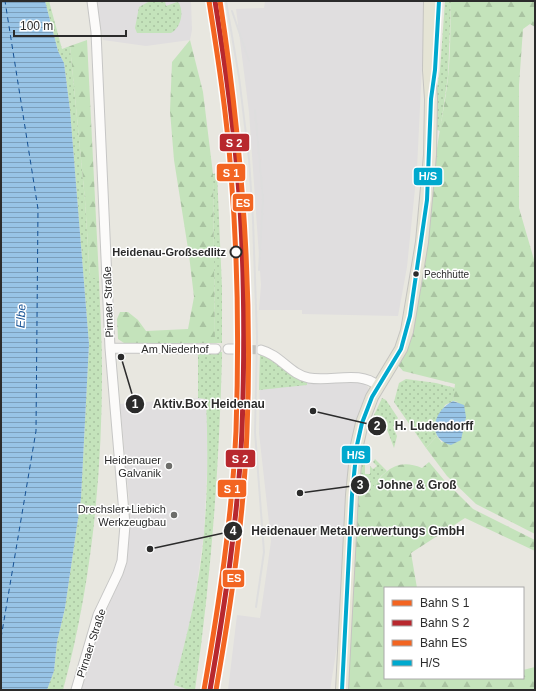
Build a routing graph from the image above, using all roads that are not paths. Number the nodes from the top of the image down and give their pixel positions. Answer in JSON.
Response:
{"nodes":[{"id":1,"x":92,"y":1,"type":"edge"},
{"id":2,"x":430,"y":1,"type":"edge"},
{"id":3,"x":439,"y":1,"type":"edge"},
{"id":4,"x":431,"y":99,"type":"junction"},
{"id":5,"x":110,"y":348,"type":"junction"},
{"id":6,"x":216,"y":349,"type":"dead end"},
{"id":7,"x":261,"y":350,"type":"tunnel mouth"},
{"id":8,"x":378,"y":386,"type":"junction"},
{"id":9,"x":76,"y":690,"type":"edge"},
{"id":10,"x":342,"y":690,"type":"edge"}],
"edges":[{"from":1,"to":5,"type":"street","name":"Pirnaer Straße"},
{"from":2,"to":4,"type":"main road"},
{"from":3,"to":4,"type":"main road"},
{"from":4,"to":8,"type":"main road"},
{"from":5,"to":6,"type":"street","name":"Am Niederhof"},
{"from":5,"to":9,"type":"street","name":"Pirnaer Straße"},
{"from":7,"to":8,"type":"street"},
{"from":8,"to":10,"type":"main road"}]}
